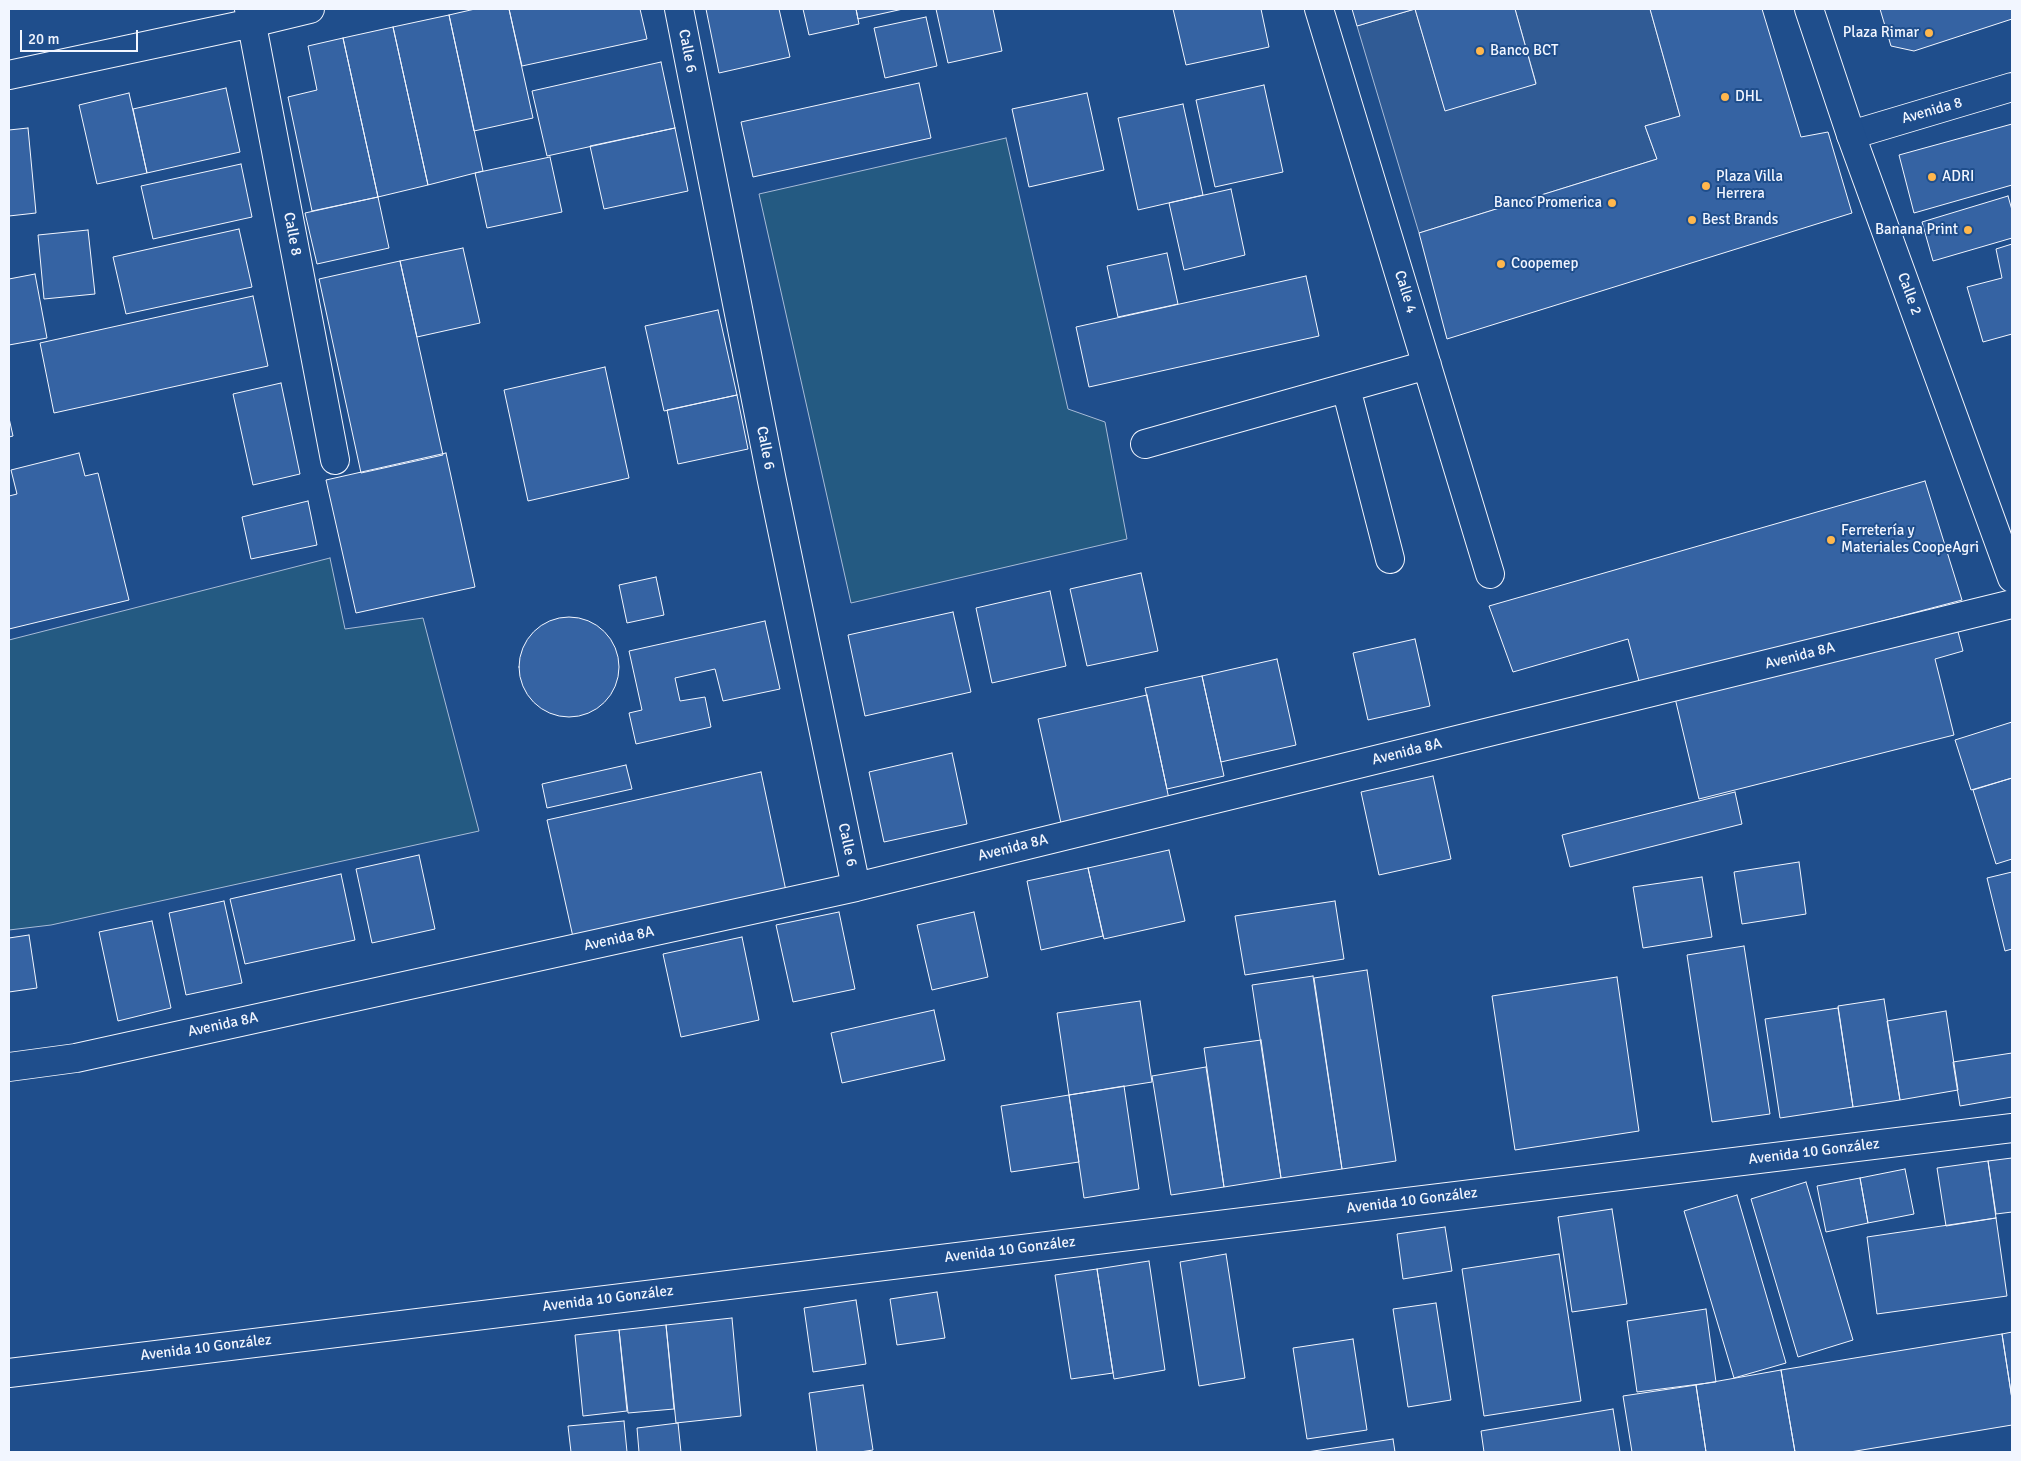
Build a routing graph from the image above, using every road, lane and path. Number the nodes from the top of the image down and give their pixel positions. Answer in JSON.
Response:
{"nodes":[{"id":1,"x":310,"y":9,"type":"edge"},
{"id":2,"x":679,"y":9,"type":"edge"},
{"id":3,"x":1319,"y":9,"type":"edge"},
{"id":4,"x":1809,"y":9,"type":"edge"},
{"id":5,"x":251,"y":16,"type":"edge"},
{"id":6,"x":9,"y":75,"type":"edge"},
{"id":7,"x":2012,"y":87,"type":"edge"},
{"id":8,"x":1851,"y":135,"type":"junction"},
{"id":9,"x":1427,"y":365,"type":"junction"},
{"id":10,"x":1346,"y":388,"type":"junction"},
{"id":11,"x":1144,"y":444,"type":"dead end"},
{"id":12,"x":335,"y":460,"type":"dead end"},
{"id":13,"x":1390,"y":559,"type":"dead end"},
{"id":14,"x":1490,"y":574,"type":"dead end"},
{"id":15,"x":2012,"y":578,"type":"edge"},
{"id":16,"x":2012,"y":604,"type":"edge"},
{"id":17,"x":856,"y":887,"type":"junction"},
{"id":18,"x":9,"y":1067,"type":"edge"},
{"id":19,"x":2012,"y":1128,"type":"edge"},
{"id":20,"x":9,"y":1373,"type":"edge"}],
"edges":[{"from":1,"to":5,"type":"street"},
{"from":2,"to":17,"type":"street","name":"Calle 6"},
{"from":3,"to":9,"type":"street","name":"Calle 4"},
{"from":4,"to":8,"type":"street","name":"Calle 2"},
{"from":5,"to":6,"type":"street"},
{"from":5,"to":12,"type":"street","name":"Calle 8"},
{"from":7,"to":8,"type":"street","name":"Avenida 8"},
{"from":8,"to":15,"type":"street","name":"Calle 2"},
{"from":9,"to":10,"type":"street"},
{"from":9,"to":14,"type":"street","name":"Calle 4"},
{"from":10,"to":11,"type":"street"},
{"from":10,"to":13,"type":"street"},
{"from":16,"to":17,"type":"street","name":"Avenida 8A"},
{"from":17,"to":18,"type":"street","name":"Avenida 8A"},
{"from":19,"to":20,"type":"street","name":"Avenida 10 González"}]}
